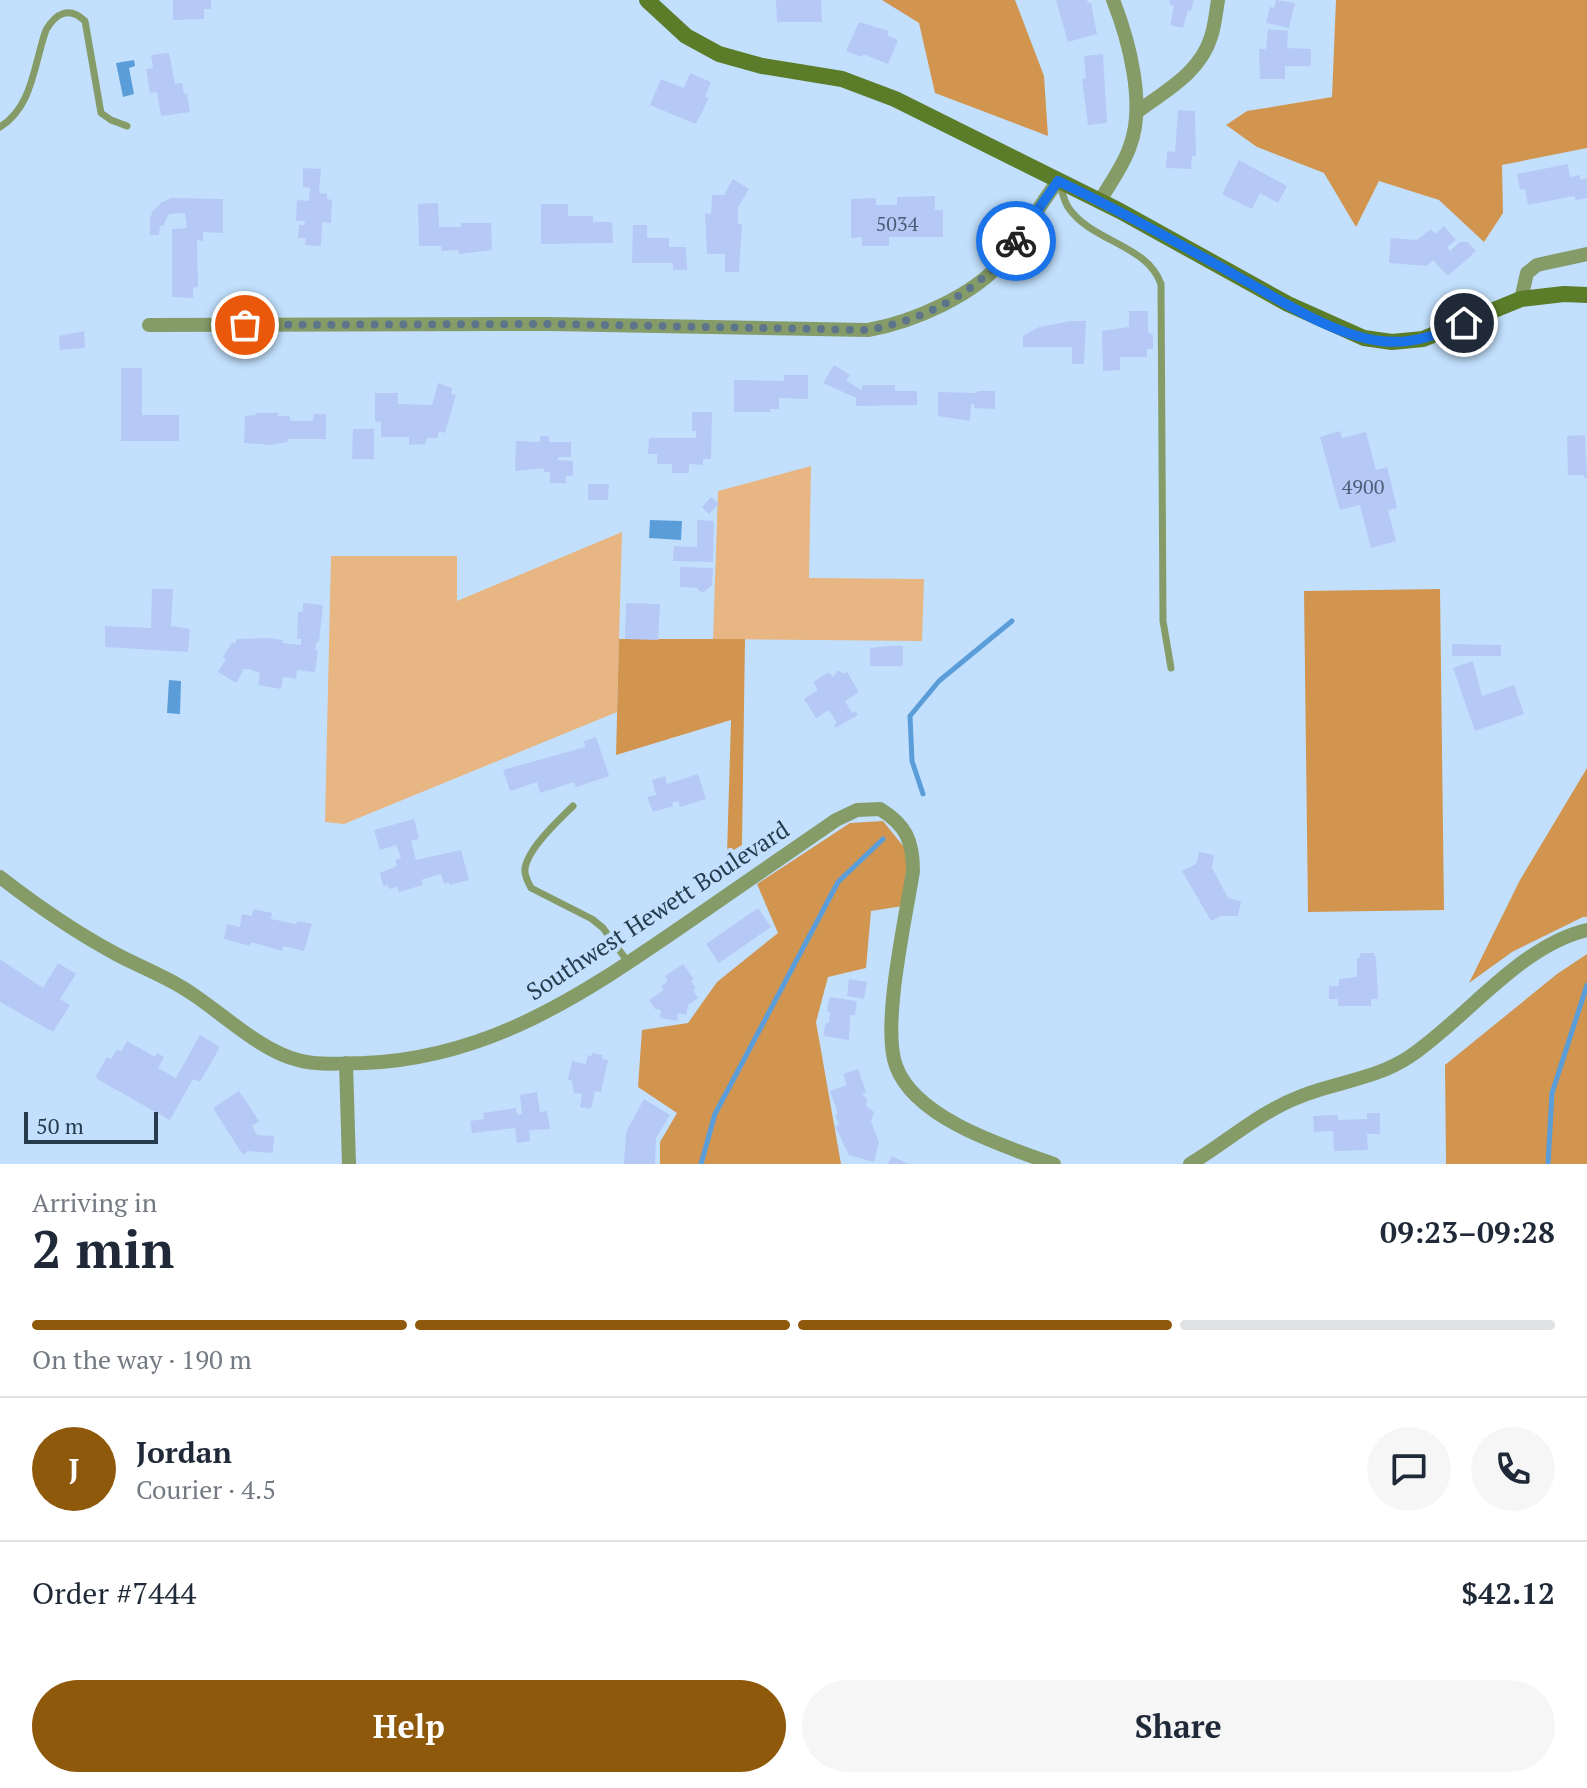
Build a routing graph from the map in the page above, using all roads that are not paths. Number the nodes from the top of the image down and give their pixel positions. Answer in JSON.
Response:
{"nodes":[{"id":1,"x":647,"y":0,"type":"edge"},
{"id":2,"x":1113,"y":0,"type":"edge"},
{"id":3,"x":1218,"y":0,"type":"edge"},
{"id":4,"x":1137,"y":112,"type":"junction"},
{"id":5,"x":127,"y":126,"type":"dead end"},
{"id":6,"x":0,"y":127,"type":"edge"},
{"id":7,"x":1058,"y":181,"type":"junction"},
{"id":8,"x":1100,"y":201,"type":"junction"},
{"id":9,"x":1587,"y":254,"type":"edge"},
{"id":10,"x":1587,"y":295,"type":"edge"},
{"id":11,"x":1521,"y":299,"type":"junction"},
{"id":12,"x":149,"y":325,"type":"dead end"},
{"id":13,"x":1171,"y":668,"type":"dead end"},
{"id":14,"x":573,"y":806,"type":"dead end"},
{"id":15,"x":0,"y":877,"type":"edge"},
{"id":16,"x":1587,"y":930,"type":"edge"},
{"id":17,"x":628,"y":962,"type":"junction"},
{"id":18,"x":346,"y":1063,"type":"junction"},
{"id":19,"x":349,"y":1164,"type":"edge"},
{"id":20,"x":1054,"y":1164,"type":"edge"},
{"id":21,"x":1190,"y":1164,"type":"edge"}],
"edges":[{"from":1,"to":7,"type":"main road"},
{"from":2,"to":4,"type":"street"},
{"from":3,"to":4,"type":"street"},
{"from":4,"to":8,"type":"street"},
{"from":5,"to":6,"type":"lane"},
{"from":7,"to":8,"type":"main road"},
{"from":7,"to":12,"type":"street"},
{"from":7,"to":13,"type":"lane"},
{"from":8,"to":11,"type":"main road"},
{"from":9,"to":11,"type":"street"},
{"from":10,"to":11,"type":"main road"},
{"from":14,"to":17,"type":"lane"},
{"from":15,"to":18,"type":"street","name":"Southwest Hewett Boulevard"},
{"from":16,"to":21,"type":"street"},
{"from":17,"to":18,"type":"street","name":"Southwest Hewett Boulevard"},
{"from":17,"to":20,"type":"street","name":"Southwest Hewett Boulevard"},
{"from":18,"to":19,"type":"street"}]}
